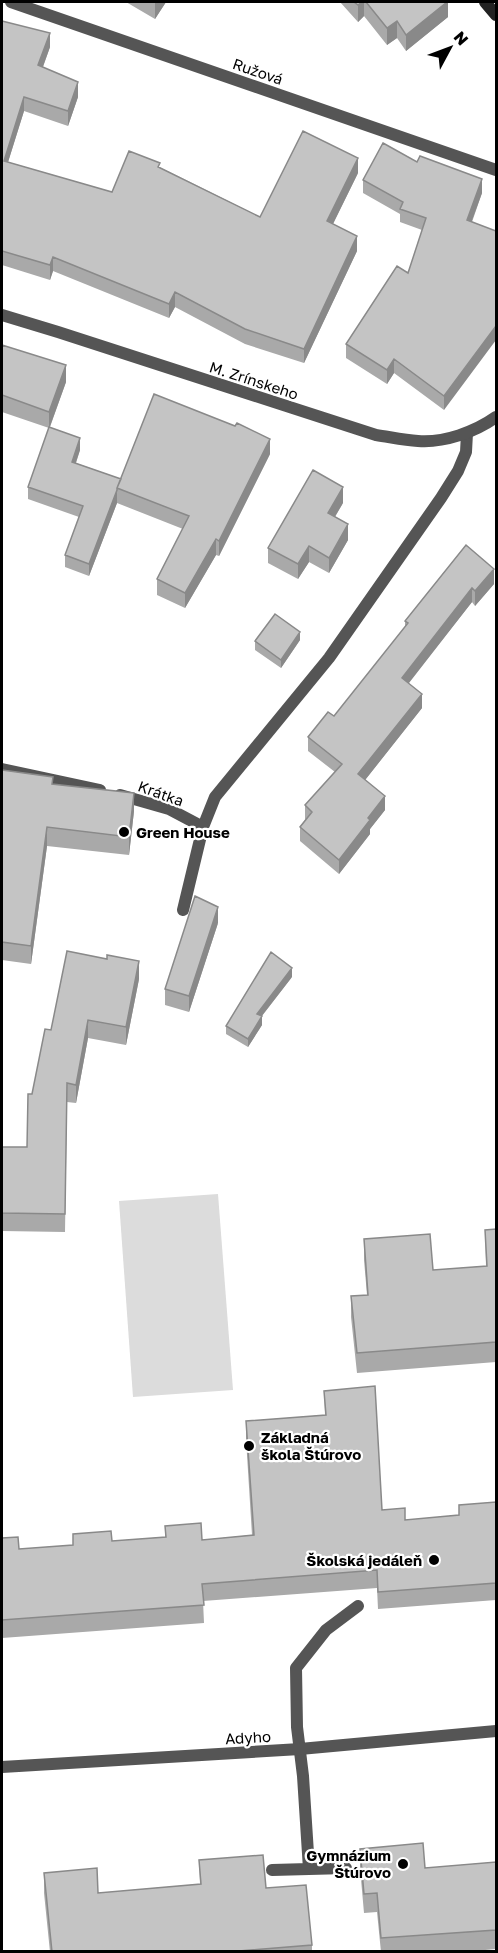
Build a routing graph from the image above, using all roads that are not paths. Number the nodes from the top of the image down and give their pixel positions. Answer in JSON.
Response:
{"nodes":[{"id":1,"x":10,"y":2,"type":"edge"},
{"id":2,"x":485,"y":2,"type":"edge"},
{"id":3,"x":496,"y":15,"type":"edge"},
{"id":4,"x":496,"y":170,"type":"edge"},
{"id":5,"x":2,"y":315,"type":"edge"},
{"id":6,"x":496,"y":417,"type":"edge"},
{"id":7,"x":466,"y":433,"type":"junction"},
{"id":8,"x":2,"y":769,"type":"edge"},
{"id":9,"x":203,"y":826,"type":"junction"},
{"id":10,"x":183,"y":910,"type":"dead end"},
{"id":11,"x":358,"y":1606,"type":"dead end"},
{"id":12,"x":496,"y":1731,"type":"edge"},
{"id":13,"x":300,"y":1749,"type":"junction"},
{"id":14,"x":2,"y":1767,"type":"edge"},
{"id":15,"x":346,"y":1868,"type":"dead end"},
{"id":16,"x":309,"y":1869,"type":"junction"},
{"id":17,"x":272,"y":1870,"type":"dead end"}],
"edges":[{"from":1,"to":4,"type":"street","name":"Ružová"},
{"from":2,"to":3,"type":"street"},
{"from":5,"to":7,"type":"street","name":"M. Zrínskeho"},
{"from":6,"to":7,"type":"street","name":"M. Zrínskeho"},
{"from":7,"to":9,"type":"street"},
{"from":8,"to":9,"type":"street","name":"Krátka"},
{"from":9,"to":10,"type":"street"},
{"from":11,"to":13,"type":"street"},
{"from":12,"to":13,"type":"street","name":"Adyho"},
{"from":13,"to":14,"type":"street","name":"Adyho"},
{"from":13,"to":16,"type":"street"},
{"from":15,"to":16,"type":"street"},
{"from":16,"to":17,"type":"street"}]}
